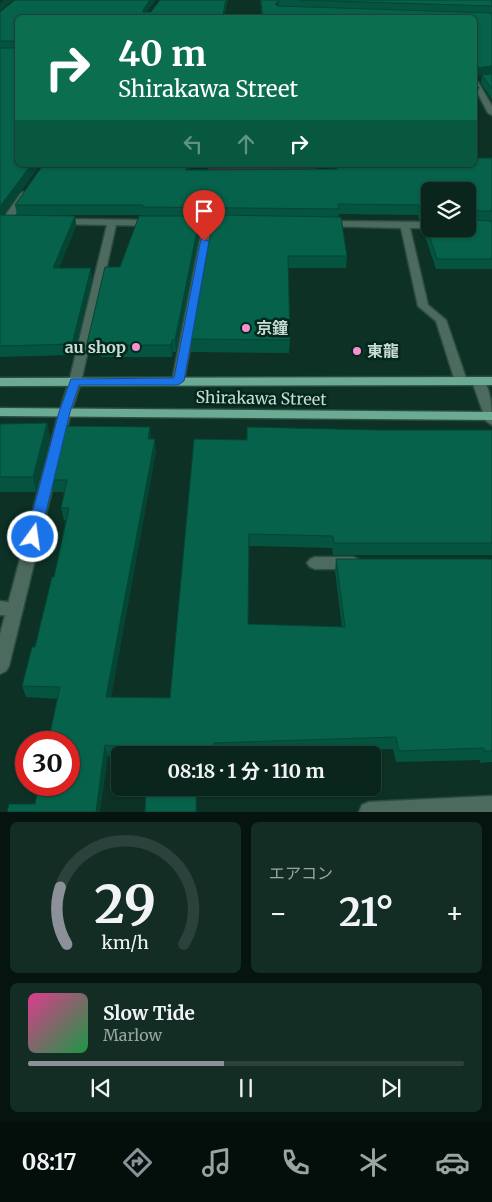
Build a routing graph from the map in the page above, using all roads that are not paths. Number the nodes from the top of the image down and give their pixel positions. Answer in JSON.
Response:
{"nodes":[{"id":1,"x":484,"y":78,"type":"edge"},
{"id":2,"x":477,"y":80,"type":"edge"},
{"id":3,"x":477,"y":84,"type":"edge"},
{"id":4,"x":491,"y":108,"type":"edge"},
{"id":5,"x":28,"y":189,"type":"edge"},
{"id":6,"x":8,"y":220,"type":"edge"},
{"id":7,"x":45,"y":221,"type":"edge"},
{"id":8,"x":112,"y":223,"type":"junction"},
{"id":9,"x":160,"y":223,"type":"edge"},
{"id":10,"x":179,"y":223,"type":"edge"},
{"id":11,"x":208,"y":224,"type":"junction"},
{"id":12,"x":237,"y":224,"type":"edge"},
{"id":13,"x":316,"y":224,"type":"edge"},
{"id":14,"x":405,"y":225,"type":"junction"},
{"id":15,"x":421,"y":225,"type":"edge"},
{"id":16,"x":461,"y":380,"type":"junction"},
{"id":17,"x":178,"y":381,"type":"junction"},
{"id":18,"x":478,"y":381,"type":"junction"},
{"id":19,"x":492,"y":381,"type":"edge"},
{"id":20,"x":0,"y":382,"type":"edge"},
{"id":21,"x":75,"y":382,"type":"junction"},
{"id":22,"x":0,"y":412,"type":"edge"},
{"id":23,"x":65,"y":412,"type":"junction"},
{"id":24,"x":491,"y":418,"type":"edge"},
{"id":25,"x":315,"y":563,"type":"dead end"},
{"id":26,"x":364,"y":563,"type":"edge"},
{"id":27,"x":7,"y":608,"type":"edge"},
{"id":28,"x":0,"y":666,"type":"edge"},
{"id":29,"x":492,"y":806,"type":"edge"},
{"id":30,"x":369,"y":812,"type":"edge"}],
"edges":[{"from":1,"to":2,"type":"street"},
{"from":3,"to":4,"type":"street"},
{"from":5,"to":6,"type":"street"},
{"from":7,"to":8,"type":"street"},
{"from":8,"to":9,"type":"street"},
{"from":8,"to":21,"type":"street"},
{"from":10,"to":11,"type":"street"},
{"from":11,"to":12,"type":"street"},
{"from":11,"to":17,"type":"street"},
{"from":13,"to":14,"type":"street"},
{"from":14,"to":15,"type":"street"},
{"from":14,"to":16,"type":"street"},
{"from":16,"to":17,"type":"main road","name":"Shirakawa Street"},
{"from":16,"to":18,"type":"main road","name":"Shirakawa Street"},
{"from":17,"to":21,"type":"main road","name":"Shirakawa Street"},
{"from":18,"to":19,"type":"main road","name":"Shirakawa Street"},
{"from":18,"to":24,"type":"street"},
{"from":20,"to":21,"type":"main road","name":"Shirakawa Street"},
{"from":21,"to":23,"type":"street"},
{"from":22,"to":23,"type":"main road","name":"Shirakawa Street"},
{"from":23,"to":24,"type":"main road","name":"Shirakawa Street"},
{"from":23,"to":27,"type":"street"},
{"from":25,"to":26,"type":"street"},
{"from":27,"to":28,"type":"street"},
{"from":29,"to":30,"type":"street"}]}
